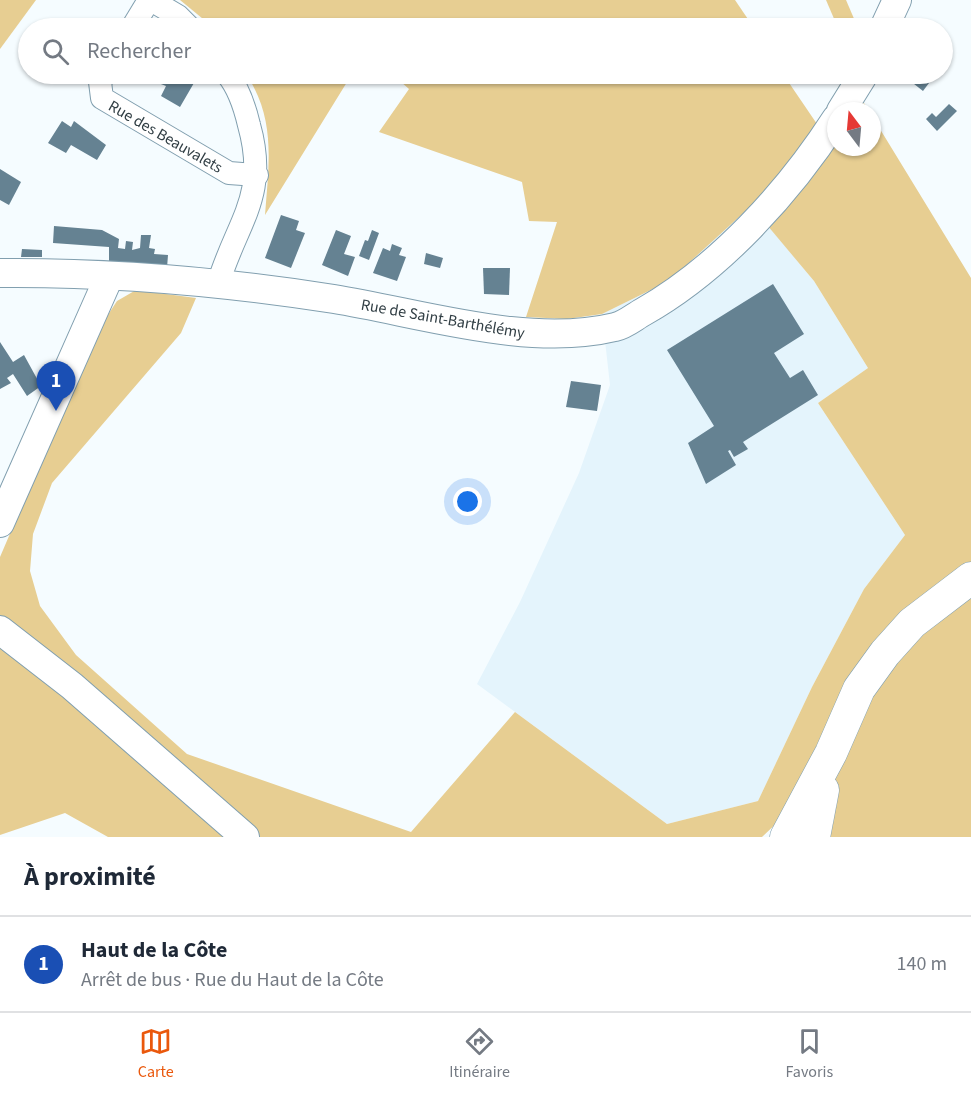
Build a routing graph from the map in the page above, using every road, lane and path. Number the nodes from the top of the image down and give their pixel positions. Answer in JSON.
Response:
{"nodes":[{"id":1,"x":150,"y":0,"type":"edge"},
{"id":2,"x":897,"y":0,"type":"edge"},
{"id":3,"x":138,"y":18,"type":"edge"},
{"id":4,"x":180,"y":18,"type":"edge"},
{"id":5,"x":889,"y":18,"type":"edge"},
{"id":6,"x":100,"y":84,"type":"edge"},
{"id":7,"x":232,"y":84,"type":"edge"},
{"id":8,"x":858,"y":84,"type":"edge"},
{"id":9,"x":847,"y":102,"type":"edge"},
{"id":10,"x":827,"y":133,"type":"edge"},
{"id":11,"x":256,"y":175,"type":"junction"},
{"id":12,"x":0,"y":273,"type":"edge"},
{"id":13,"x":109,"y":278,"type":"junction"},
{"id":14,"x":218,"y":284,"type":"junction"},
{"id":15,"x":0,"y":523,"type":"edge"},
{"id":16,"x":971,"y":578,"type":"edge"},
{"id":17,"x":0,"y":630,"type":"edge"},
{"id":18,"x":831,"y":753,"type":"junction"},
{"id":19,"x":245,"y":837,"type":"edge"},
{"id":20,"x":786,"y":837,"type":"edge"},
{"id":21,"x":814,"y":837,"type":"edge"}],
"edges":[{"from":1,"to":3,"type":"street"},
{"from":1,"to":4,"type":"street"},
{"from":2,"to":5,"type":"street"},
{"from":6,"to":11,"type":"street","name":"Rue des Beauvalets"},
{"from":7,"to":11,"type":"street"},
{"from":8,"to":9,"type":"street"},
{"from":10,"to":14,"type":"street","name":"Rue de Saint-Barthélémy"},
{"from":11,"to":14,"type":"street"},
{"from":12,"to":13,"type":"street","name":"Rue de Saint-Barthélémy"},
{"from":13,"to":14,"type":"street","name":"Rue de Saint-Barthélémy"},
{"from":13,"to":15,"type":"street"},
{"from":16,"to":18,"type":"main road"},
{"from":17,"to":19,"type":"street"},
{"from":18,"to":20,"type":"main road"},
{"from":18,"to":21,"type":"main road"}]}
